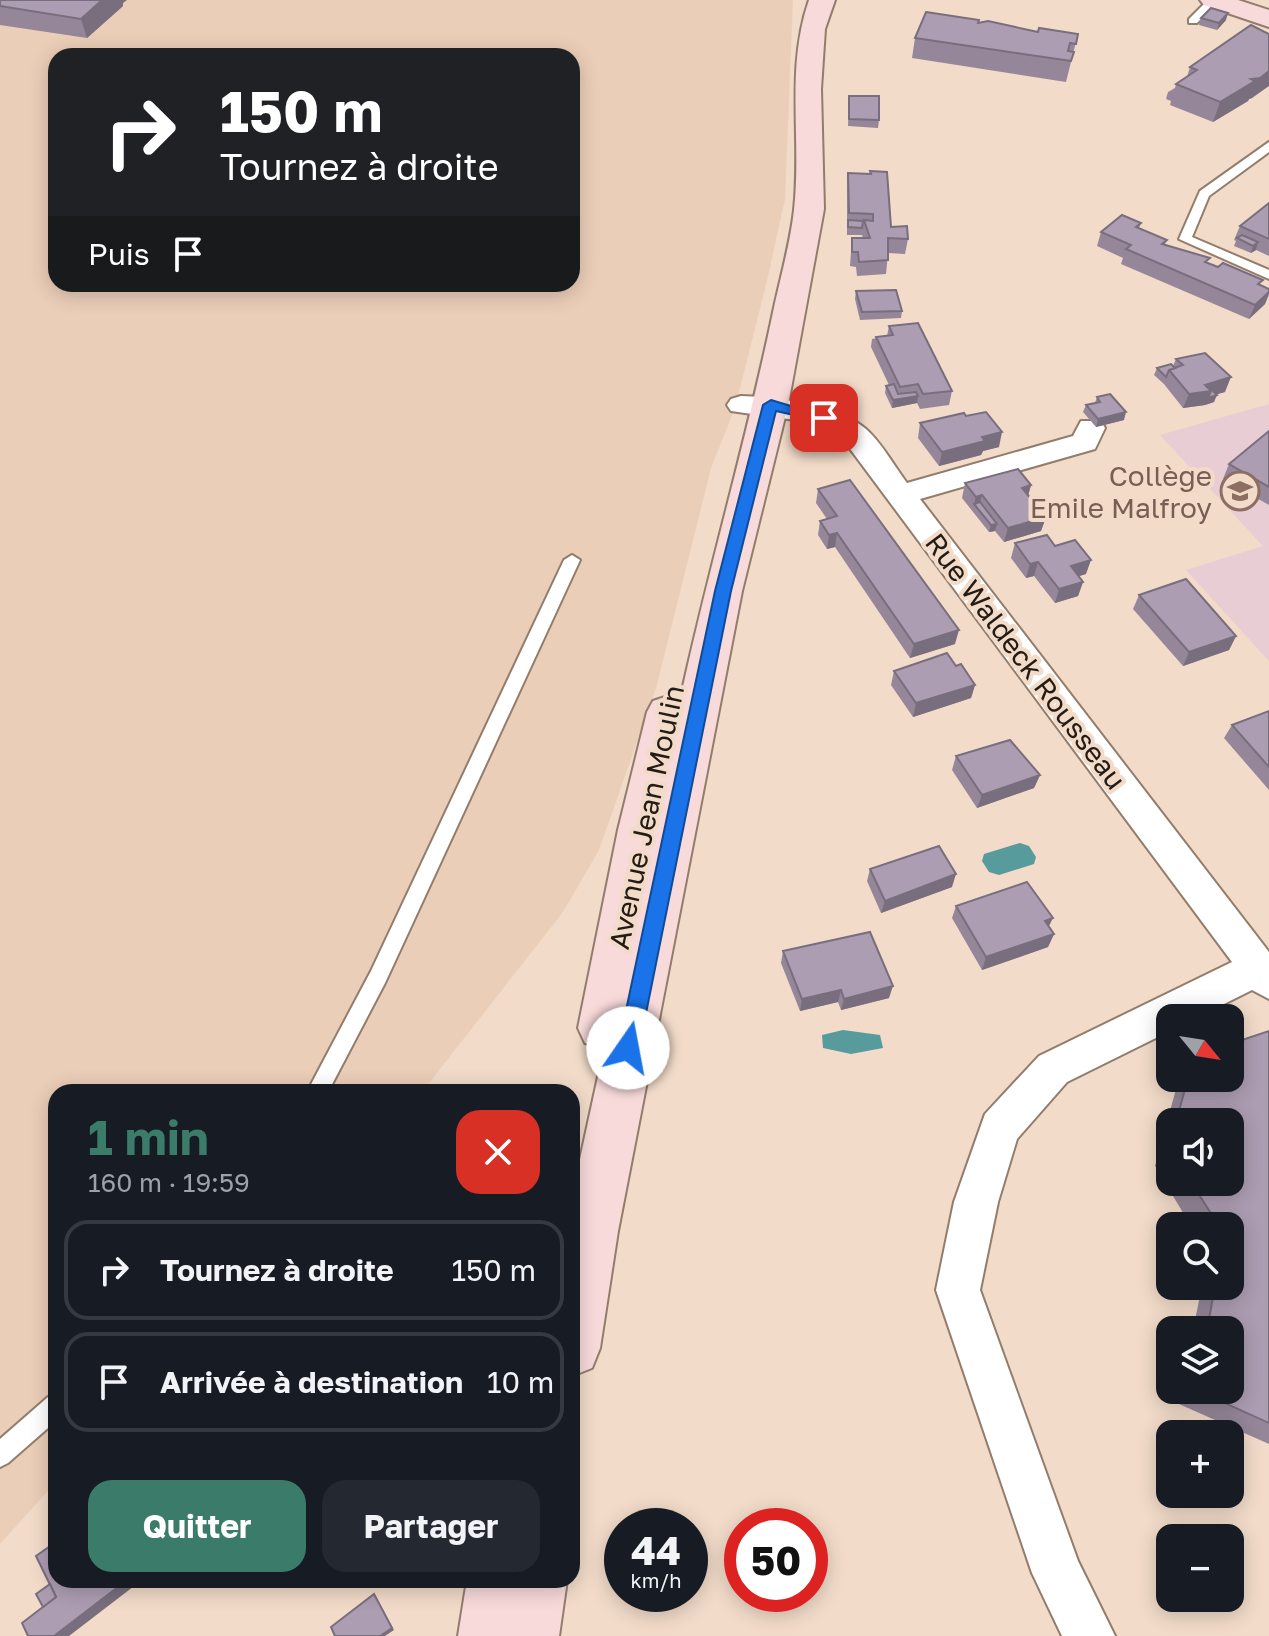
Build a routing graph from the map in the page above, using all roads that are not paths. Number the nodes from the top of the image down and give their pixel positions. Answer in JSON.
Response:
{"nodes":[{"id":1,"x":808,"y":0,"type":"edge"},
{"id":2,"x":822,"y":0,"type":"edge"},
{"id":3,"x":1214,"y":0,"type":"edge"},
{"id":4,"x":1269,"y":19,"type":"edge"},
{"id":5,"x":1193,"y":21,"type":"dead end"},
{"id":6,"x":1269,"y":146,"type":"edge"},
{"id":7,"x":1269,"y":275,"type":"edge"},
{"id":8,"x":756,"y":405,"type":"junction"},
{"id":9,"x":1091,"y":428,"type":"dead end"},
{"id":10,"x":900,"y":495,"type":"junction"},
{"id":11,"x":572,"y":560,"type":"dead end"},
{"id":12,"x":1264,"y":975,"type":"edge"},
{"id":13,"x":321,"y":1084,"type":"edge"},
{"id":14,"x":580,"y":1141,"type":"edge"},
{"id":15,"x":580,"y":1299,"type":"edge"},
{"id":16,"x":48,"y":1412,"type":"edge"},
{"id":17,"x":0,"y":1455,"type":"edge"},
{"id":18,"x":497,"y":1588,"type":"edge"},
{"id":19,"x":535,"y":1588,"type":"edge"},
{"id":20,"x":489,"y":1636,"type":"edge"},
{"id":21,"x":528,"y":1636,"type":"edge"},
{"id":22,"x":1089,"y":1636,"type":"edge"}],
"edges":[{"from":1,"to":8,"type":"main road"},
{"from":2,"to":8,"type":"main road"},
{"from":3,"to":4,"type":"main road"},
{"from":3,"to":5,"type":"lane"},
{"from":6,"to":7,"type":"lane"},
{"from":8,"to":10,"type":"street","name":"Rue Waldeck Rousseau"},
{"from":8,"to":14,"type":"main road","name":"Avenue Jean Moulin"},
{"from":8,"to":15,"type":"main road","name":"Avenue Jean Moulin"},
{"from":9,"to":10,"type":"street"},
{"from":10,"to":12,"type":"street","name":"Rue Waldeck Rousseau"},
{"from":11,"to":13,"type":"lane"},
{"from":12,"to":22,"type":"street"},
{"from":16,"to":17,"type":"lane"},
{"from":18,"to":20,"type":"main road"},
{"from":19,"to":21,"type":"main road"}]}
